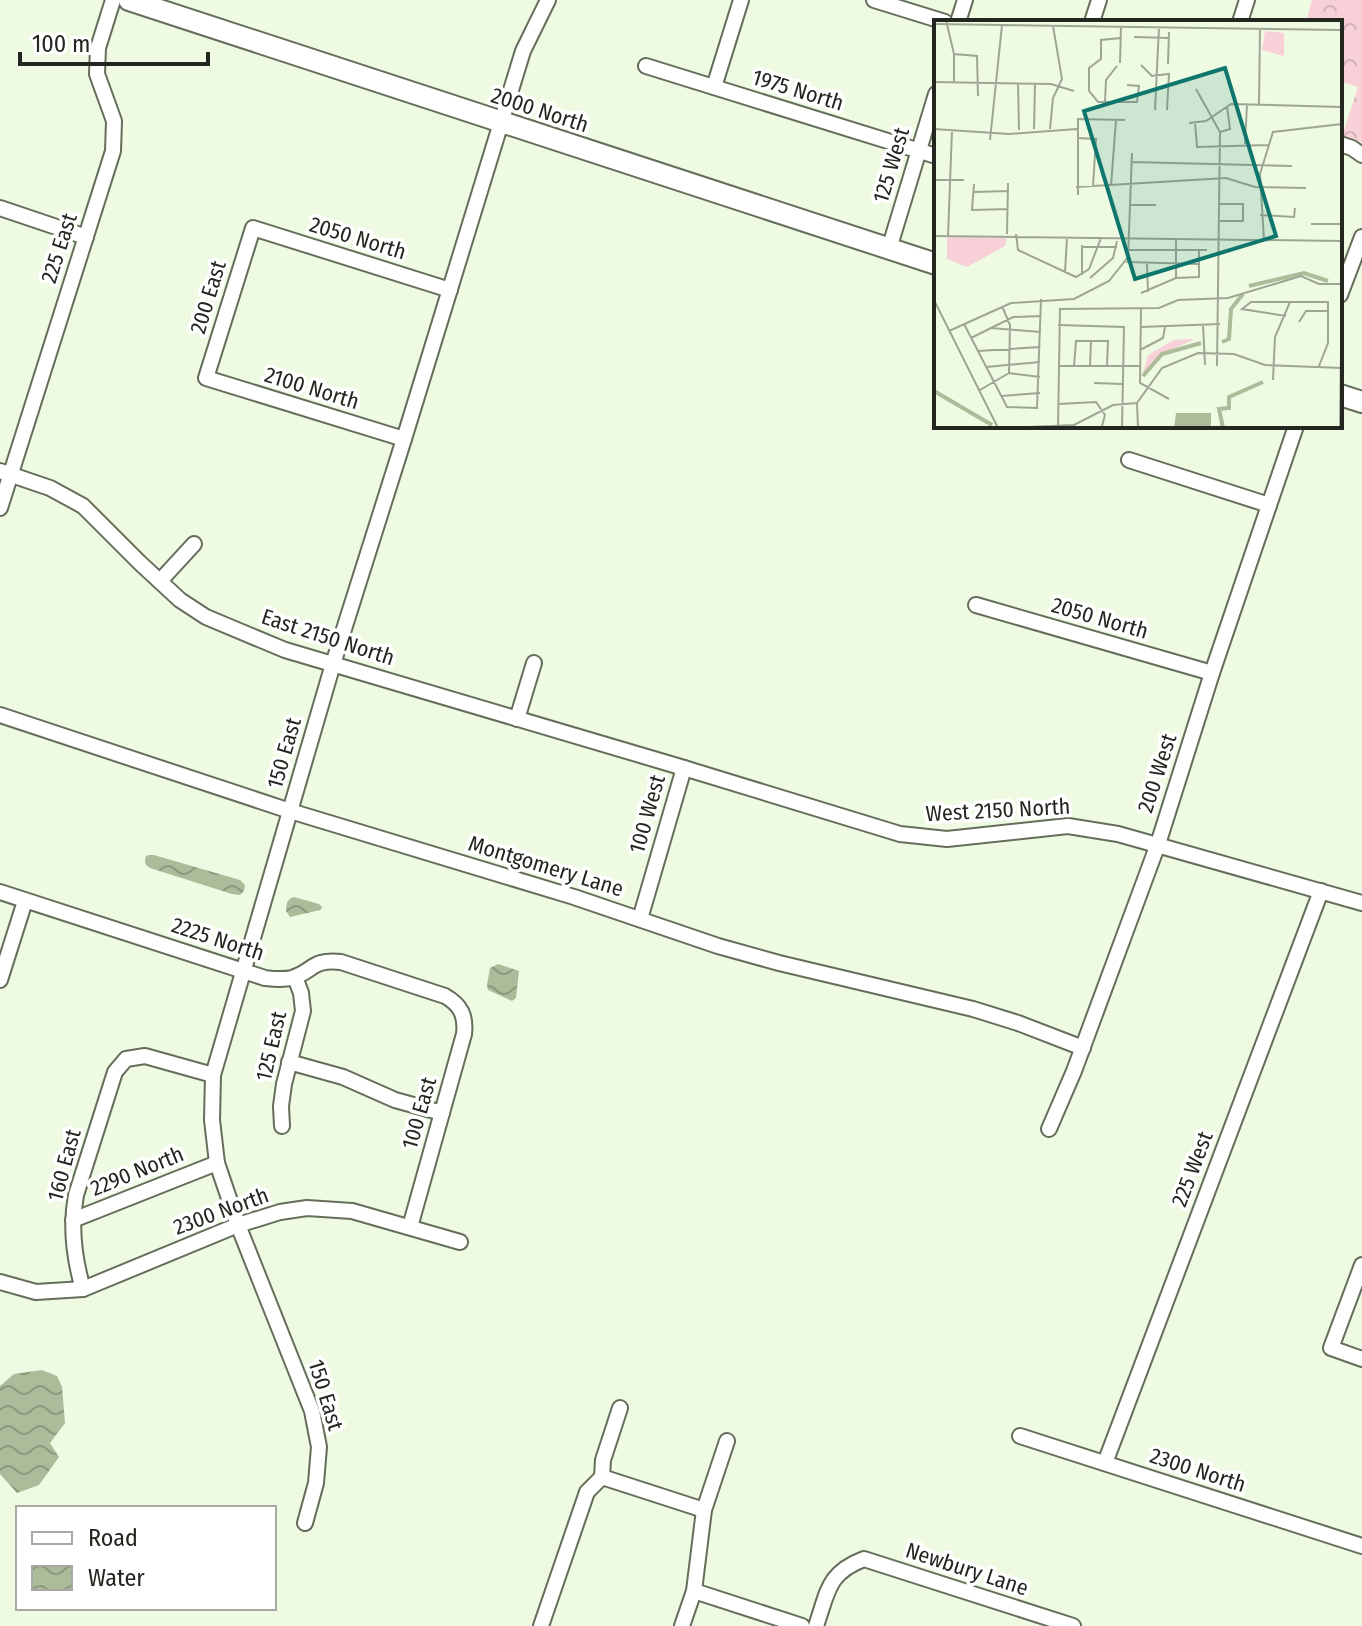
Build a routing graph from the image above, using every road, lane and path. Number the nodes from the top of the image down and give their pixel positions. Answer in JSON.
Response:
{"nodes":[{"id":1,"x":113,"y":0,"type":"edge"},
{"id":2,"x":129,"y":0,"type":"edge"},
{"id":3,"x":548,"y":0,"type":"edge"},
{"id":4,"x":741,"y":0,"type":"edge"},
{"id":5,"x":874,"y":0,"type":"edge"},
{"id":6,"x":965,"y":0,"type":"edge"},
{"id":7,"x":1099,"y":0,"type":"edge"},
{"id":8,"x":1247,"y":0,"type":"edge"},
{"id":9,"x":939,"y":20,"type":"edge"},
{"id":10,"x":959,"y":20,"type":"edge"},
{"id":11,"x":1093,"y":20,"type":"edge"},
{"id":12,"x":1241,"y":20,"type":"edge"},
{"id":13,"x":646,"y":66,"type":"dead end"},
{"id":14,"x":714,"y":87,"type":"junction"},
{"id":15,"x":934,"y":101,"type":"edge"},
{"id":16,"x":502,"y":123,"type":"junction"},
{"id":17,"x":1342,"y":145,"type":"edge"},
{"id":18,"x":919,"y":150,"type":"junction"},
{"id":19,"x":934,"y":155,"type":"edge"},
{"id":20,"x":1362,"y":155,"type":"edge"},
{"id":21,"x":0,"y":208,"type":"edge"},
{"id":22,"x":253,"y":228,"type":"joint"},
{"id":23,"x":86,"y":237,"type":"junction"},
{"id":24,"x":1362,"y":237,"type":"edge"},
{"id":25,"x":889,"y":249,"type":"junction"},
{"id":26,"x":934,"y":263,"type":"edge"},
{"id":27,"x":1342,"y":284,"type":"edge"},
{"id":28,"x":450,"y":290,"type":"junction"},
{"id":29,"x":206,"y":378,"type":"joint"},
{"id":30,"x":1342,"y":396,"type":"edge"},
{"id":31,"x":1362,"y":402,"type":"edge"},
{"id":32,"x":1295,"y":428,"type":"edge"},
{"id":33,"x":404,"y":439,"type":"junction"},
{"id":34,"x":1129,"y":460,"type":"dead end"},
{"id":35,"x":5,"y":473,"type":"edge"},
{"id":36,"x":1269,"y":505,"type":"junction"},
{"id":37,"x":0,"y":508,"type":"edge"},
{"id":38,"x":194,"y":544,"type":"dead end"},
{"id":39,"x":160,"y":581,"type":"junction"},
{"id":40,"x":976,"y":605,"type":"dead end"},
{"id":41,"x":534,"y":663,"type":"dead end"},
{"id":42,"x":333,"y":664,"type":"junction"},
{"id":43,"x":1212,"y":673,"type":"junction"},
{"id":44,"x":0,"y":715,"type":"edge"},
{"id":45,"x":517,"y":719,"type":"junction"},
{"id":46,"x":684,"y":768,"type":"junction"},
{"id":47,"x":290,"y":811,"type":"junction"},
{"id":48,"x":1158,"y":844,"type":"junction"},
{"id":49,"x":1321,"y":891,"type":"junction"},
{"id":50,"x":0,"y":892,"type":"edge"},
{"id":51,"x":25,"y":901,"type":"junction"},
{"id":52,"x":1362,"y":903,"type":"edge"},
{"id":53,"x":640,"y":919,"type":"junction"},
{"id":54,"x":244,"y":971,"type":"junction"},
{"id":55,"x":295,"y":977,"type":"junction"},
{"id":56,"x":0,"y":980,"type":"edge"},
{"id":57,"x":463,"y":1012,"type":"joint"},
{"id":58,"x":1083,"y":1048,"type":"junction"},
{"id":59,"x":289,"y":1062,"type":"junction"},
{"id":60,"x":213,"y":1075,"type":"junction"},
{"id":61,"x":442,"y":1113,"type":"junction"},
{"id":62,"x":282,"y":1126,"type":"dead end"},
{"id":63,"x":1049,"y":1129,"type":"dead end"},
{"id":64,"x":217,"y":1163,"type":"junction"},
{"id":65,"x":73,"y":1220,"type":"junction"},
{"id":66,"x":238,"y":1225,"type":"junction"},
{"id":67,"x":410,"y":1227,"type":"junction"},
{"id":68,"x":460,"y":1242,"type":"dead end"},
{"id":69,"x":1362,"y":1265,"type":"edge"},
{"id":70,"x":0,"y":1282,"type":"edge"},
{"id":71,"x":83,"y":1289,"type":"junction"},
{"id":72,"x":1362,"y":1359,"type":"edge"},
{"id":73,"x":620,"y":1408,"type":"dead end"},
{"id":74,"x":1020,"y":1436,"type":"dead end"},
{"id":75,"x":727,"y":1441,"type":"dead end"},
{"id":76,"x":1105,"y":1463,"type":"junction"},
{"id":77,"x":602,"y":1477,"type":"junction"},
{"id":78,"x":704,"y":1510,"type":"junction"},
{"id":79,"x":305,"y":1523,"type":"dead end"},
{"id":80,"x":1362,"y":1546,"type":"edge"},
{"id":81,"x":694,"y":1591,"type":"junction"},
{"id":82,"x":541,"y":1626,"type":"edge"},
{"id":83,"x":682,"y":1626,"type":"edge"},
{"id":84,"x":802,"y":1626,"type":"edge"},
{"id":85,"x":816,"y":1626,"type":"edge"},
{"id":86,"x":1073,"y":1626,"type":"edge"}],
"edges":[{"from":1,"to":23,"type":"street","name":"225 East"},
{"from":2,"to":16,"type":"street","name":"2000 North"},
{"from":3,"to":16,"type":"street","name":"150 East"},
{"from":4,"to":14,"type":"street"},
{"from":5,"to":9,"type":"street"},
{"from":6,"to":10,"type":"street"},
{"from":7,"to":11,"type":"street"},
{"from":8,"to":12,"type":"street"},
{"from":13,"to":14,"type":"street","name":"1975 North"},
{"from":14,"to":18,"type":"street","name":"1975 North"},
{"from":15,"to":18,"type":"street","name":"125 West"},
{"from":16,"to":25,"type":"street","name":"2000 North"},
{"from":16,"to":28,"type":"street","name":"150 East"},
{"from":17,"to":20,"type":"street"},
{"from":18,"to":19,"type":"street","name":"1975 North"},
{"from":18,"to":25,"type":"street","name":"125 West"},
{"from":21,"to":23,"type":"street"},
{"from":22,"to":28,"type":"street","name":"2050 North"},
{"from":22,"to":29,"type":"street","name":"200 East"},
{"from":23,"to":35,"type":"street","name":"225 East"},
{"from":24,"to":27,"type":"street"},
{"from":25,"to":26,"type":"street","name":"2000 North"},
{"from":28,"to":33,"type":"street","name":"150 East"},
{"from":29,"to":33,"type":"street","name":"2100 North"},
{"from":30,"to":31,"type":"street"},
{"from":32,"to":36,"type":"street","name":"200 West"},
{"from":33,"to":42,"type":"street","name":"150 East"},
{"from":34,"to":36,"type":"street"},
{"from":35,"to":37,"type":"street","name":"225 East"},
{"from":35,"to":39,"type":"street","name":"East 2150 North"},
{"from":36,"to":43,"type":"street","name":"200 West"},
{"from":38,"to":39,"type":"street"},
{"from":39,"to":42,"type":"street","name":"East 2150 North"},
{"from":40,"to":43,"type":"street","name":"2050 North"},
{"from":41,"to":45,"type":"street"},
{"from":42,"to":45,"type":"street","name":"East 2150 North"},
{"from":42,"to":47,"type":"street","name":"150 East"},
{"from":43,"to":48,"type":"street","name":"200 West"},
{"from":44,"to":47,"type":"street","name":"Montgomery Lane"},
{"from":45,"to":46,"type":"street","name":"East 2150 North"},
{"from":46,"to":48,"type":"street","name":"West 2150 North"},
{"from":46,"to":53,"type":"street","name":"100 West"},
{"from":47,"to":53,"type":"street","name":"Montgomery Lane"},
{"from":47,"to":54,"type":"street","name":"150 East"},
{"from":48,"to":49,"type":"street","name":"West 2150 North"},
{"from":48,"to":58,"type":"street","name":"200 West"},
{"from":49,"to":52,"type":"street","name":"West 2150 North"},
{"from":49,"to":76,"type":"street","name":"225 West"},
{"from":50,"to":51,"type":"street","name":"2225 North"},
{"from":51,"to":54,"type":"street","name":"2225 North"},
{"from":51,"to":56,"type":"street"},
{"from":53,"to":58,"type":"street","name":"Montgomery Lane"},
{"from":54,"to":55,"type":"street","name":"2225 North"},
{"from":54,"to":60,"type":"street","name":"150 East"},
{"from":55,"to":57,"type":"street","name":"2225 North"},
{"from":55,"to":59,"type":"street","name":"125 East"},
{"from":57,"to":61,"type":"street","name":"100 East"},
{"from":58,"to":63,"type":"street","name":"200 West"},
{"from":59,"to":61,"type":"street"},
{"from":59,"to":62,"type":"street","name":"125 East"},
{"from":60,"to":64,"type":"street","name":"150 East"},
{"from":60,"to":65,"type":"street","name":"160 East"},
{"from":61,"to":67,"type":"street","name":"100 East"},
{"from":64,"to":65,"type":"street","name":"2290 North"},
{"from":64,"to":66,"type":"street","name":"150 East"},
{"from":65,"to":71,"type":"street","name":"160 East"},
{"from":66,"to":67,"type":"street","name":"2300 North"},
{"from":66,"to":71,"type":"street","name":"2300 North"},
{"from":66,"to":79,"type":"street","name":"150 East"},
{"from":67,"to":68,"type":"street","name":"2300 North"},
{"from":69,"to":72,"type":"street"},
{"from":70,"to":71,"type":"street","name":"2300 North"},
{"from":73,"to":77,"type":"street"},
{"from":74,"to":76,"type":"street","name":"2300 North"},
{"from":75,"to":78,"type":"street"},
{"from":76,"to":80,"type":"street","name":"2300 North"},
{"from":77,"to":78,"type":"street"},
{"from":77,"to":82,"type":"street"},
{"from":78,"to":81,"type":"street"},
{"from":81,"to":83,"type":"street"},
{"from":81,"to":84,"type":"street"},
{"from":85,"to":86,"type":"street","name":"Newbury Lane"}]}
